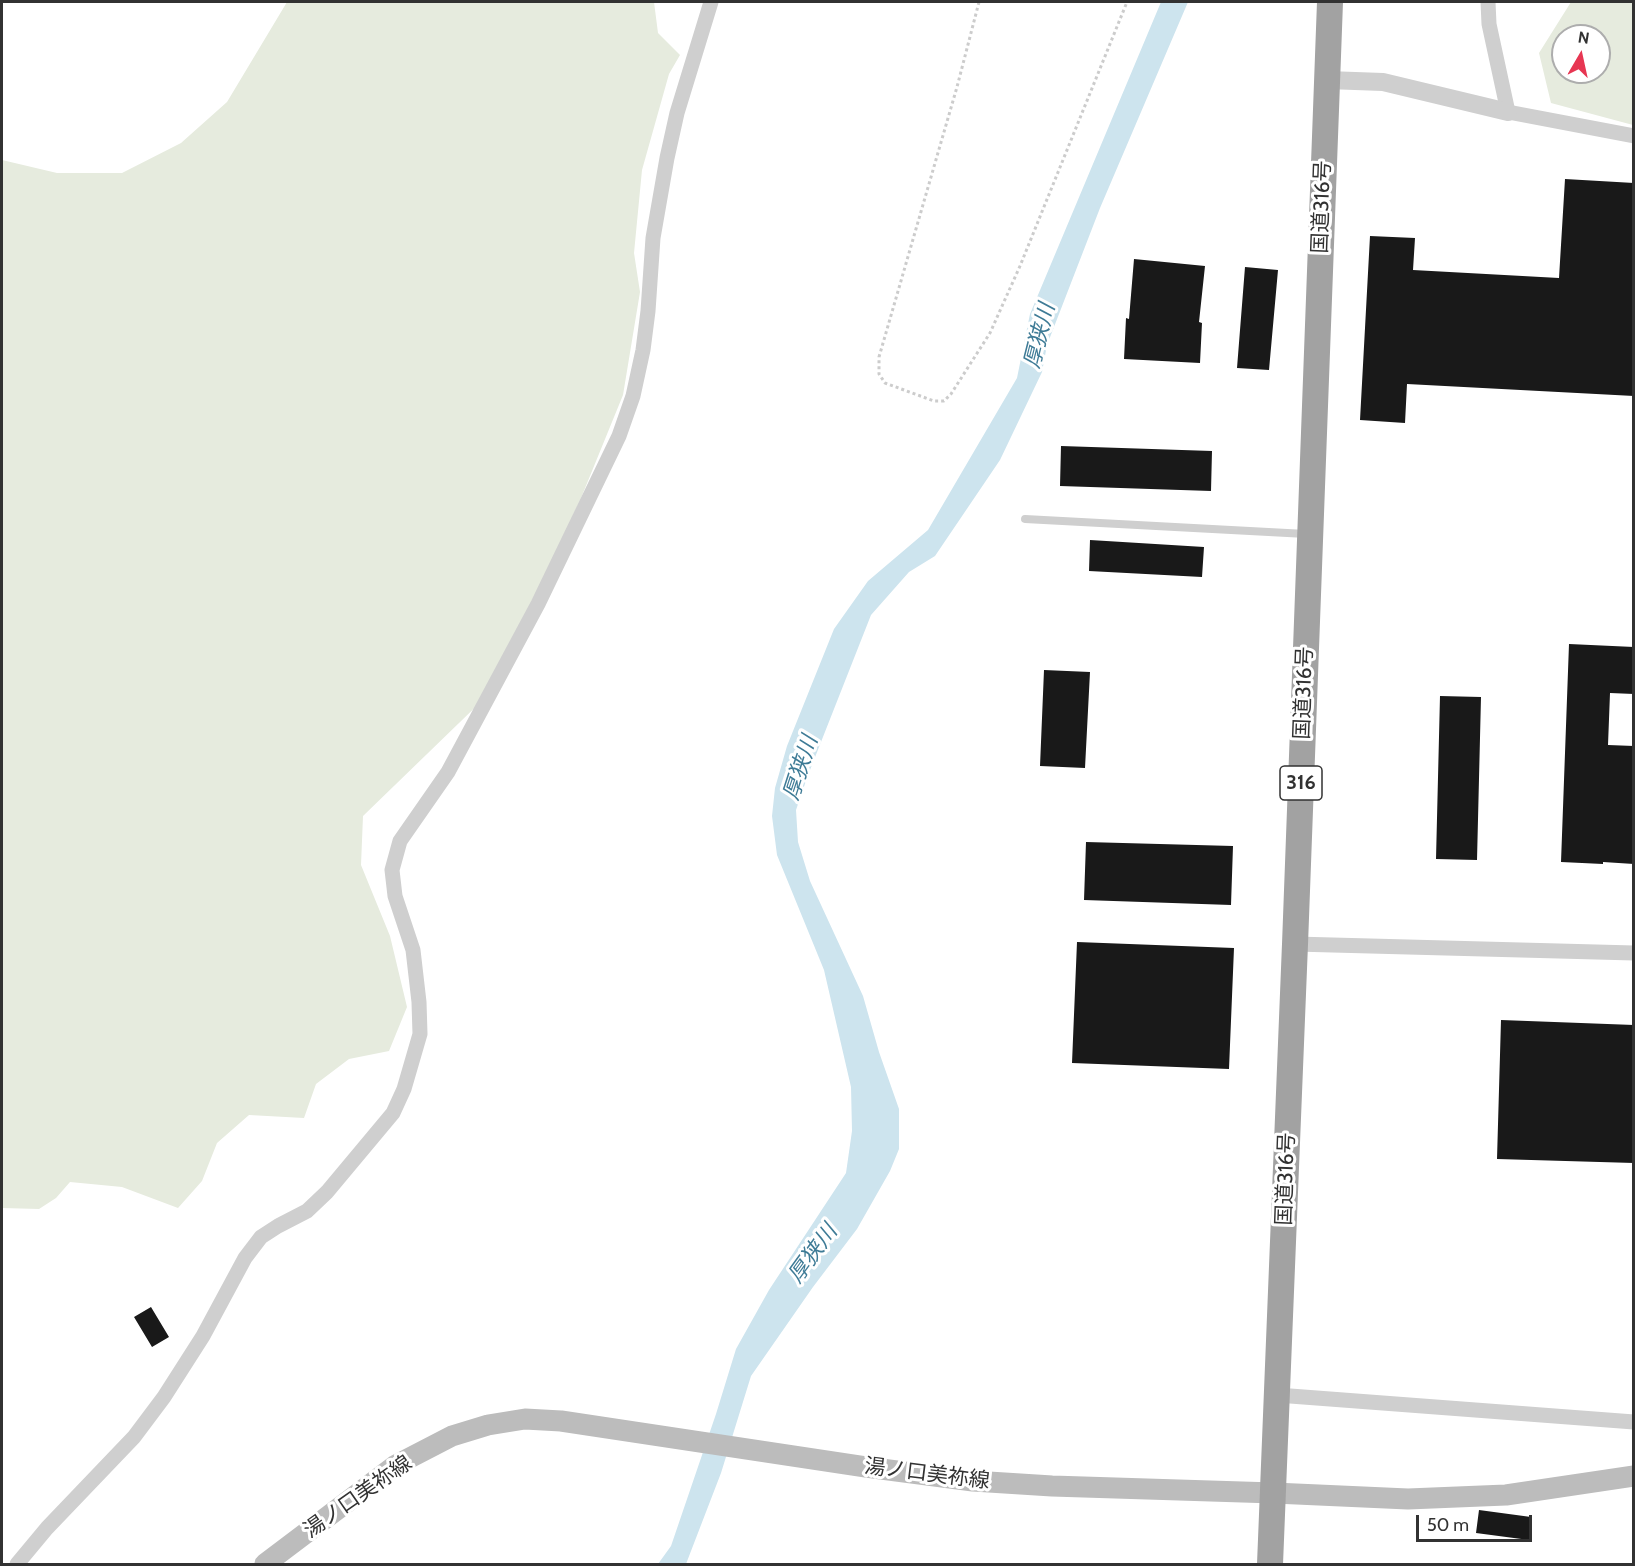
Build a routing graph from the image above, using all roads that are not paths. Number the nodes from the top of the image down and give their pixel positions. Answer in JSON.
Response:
{"nodes":[{"id":1,"x":711,"y":2,"type":"edge"},
{"id":2,"x":1330,"y":2,"type":"edge"},
{"id":3,"x":1488,"y":2,"type":"edge"},
{"id":4,"x":1327,"y":80,"type":"junction"},
{"id":5,"x":1508,"y":112,"type":"junction"},
{"id":6,"x":1634,"y":136,"type":"edge"},
{"id":7,"x":1025,"y":519,"type":"dead end"},
{"id":8,"x":1310,"y":534,"type":"junction"},
{"id":9,"x":1295,"y":944,"type":"junction"},
{"id":10,"x":1634,"y":953,"type":"edge"},
{"id":11,"x":1277,"y":1395,"type":"junction"},
{"id":12,"x":1634,"y":1422,"type":"edge"},
{"id":13,"x":1634,"y":1476,"type":"edge"},
{"id":14,"x":1274,"y":1493,"type":"junction"},
{"id":15,"x":17,"y":1564,"type":"edge"},
{"id":16,"x":265,"y":1564,"type":"edge"},
{"id":17,"x":1270,"y":1564,"type":"edge"}],
"edges":[{"from":1,"to":15,"type":"street"},
{"from":2,"to":4,"type":"highway","name":"国道316号","number":"316"},
{"from":3,"to":5,"type":"street"},
{"from":4,"to":5,"type":"street"},
{"from":4,"to":8,"type":"highway","name":"国道316号","number":"316"},
{"from":5,"to":6,"type":"street"},
{"from":7,"to":8,"type":"lane"},
{"from":8,"to":9,"type":"highway","name":"国道316号","number":"316"},
{"from":9,"to":10,"type":"street"},
{"from":9,"to":11,"type":"highway","name":"国道316号","number":"316"},
{"from":11,"to":12,"type":"street"},
{"from":11,"to":14,"type":"highway","name":"国道316号","number":"316"},
{"from":13,"to":14,"type":"main road","name":"湯ノ口美祢線"},
{"from":14,"to":16,"type":"main road","name":"湯ノ口美祢線"},
{"from":14,"to":17,"type":"highway","name":"国道316号","number":"316"}]}
